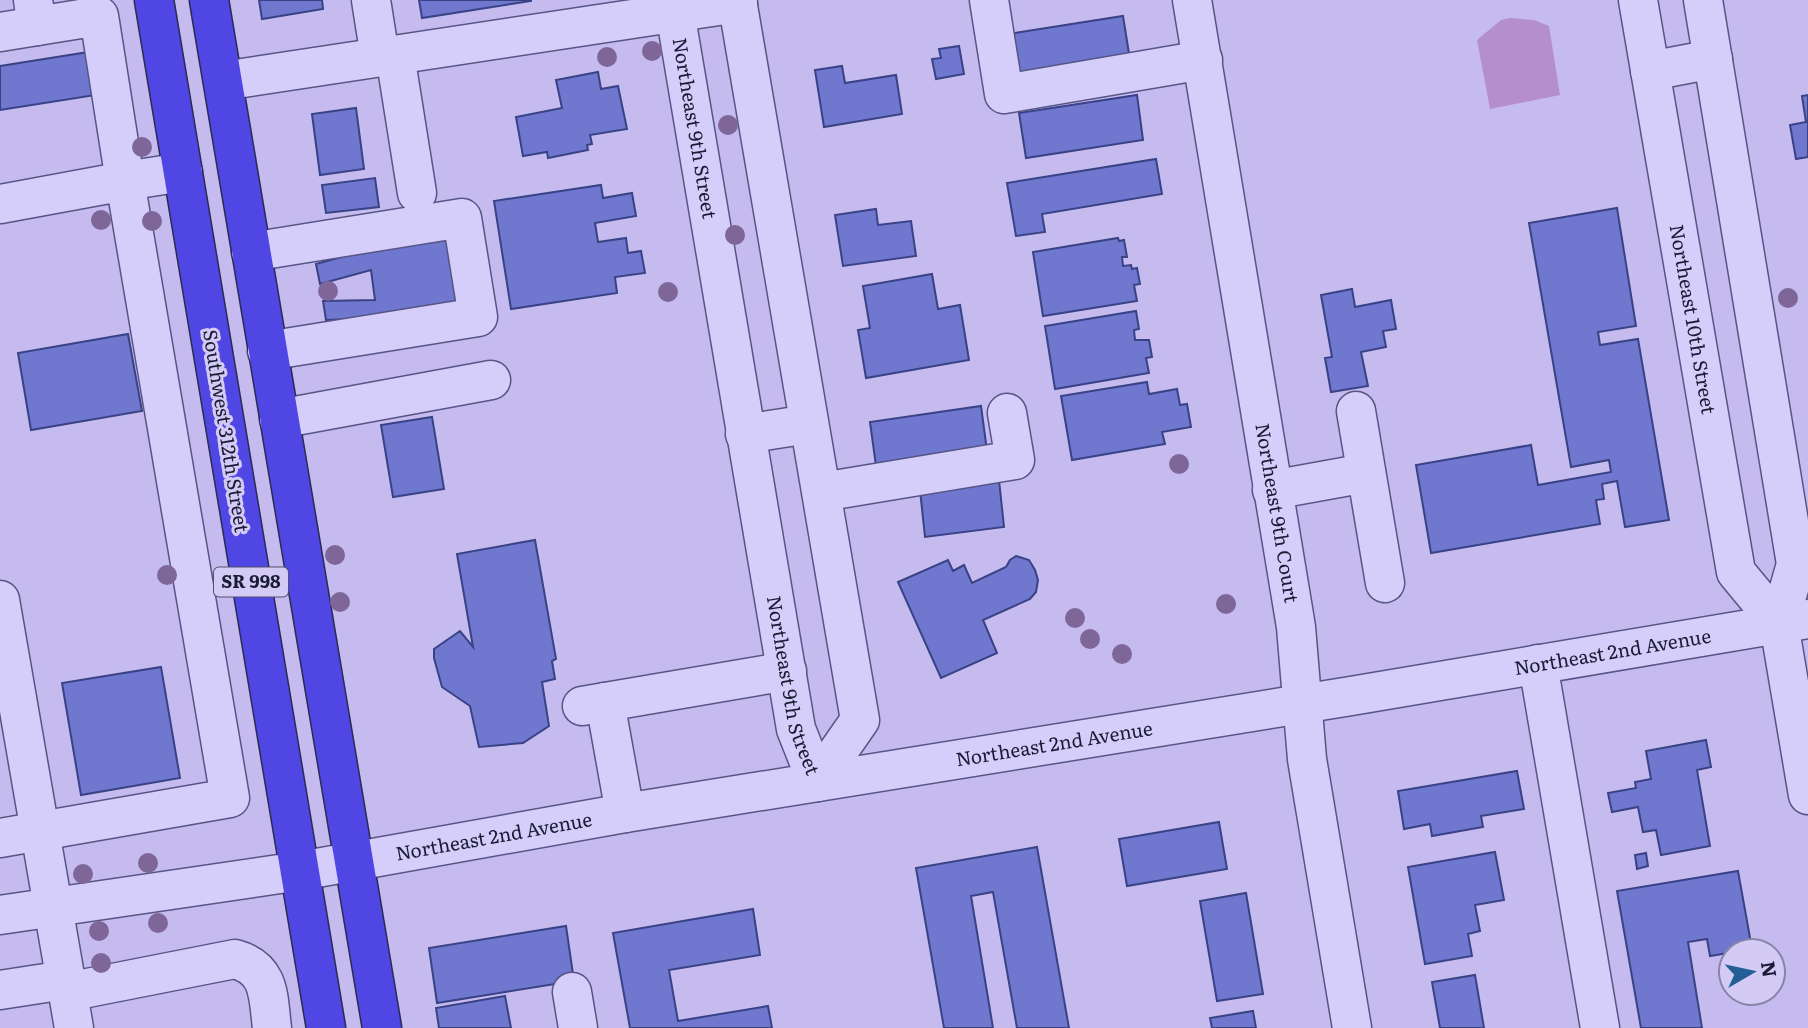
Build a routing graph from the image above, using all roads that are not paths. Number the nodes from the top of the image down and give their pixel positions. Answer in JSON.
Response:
{"nodes":[{"id":1,"x":153,"y":0,"type":"edge"},
{"id":2,"x":209,"y":0,"type":"edge"},
{"id":3,"x":371,"y":0,"type":"edge"},
{"id":4,"x":989,"y":0,"type":"edge"},
{"id":5,"x":1192,"y":0,"type":"edge"},
{"id":6,"x":1638,"y":0,"type":"edge"},
{"id":7,"x":1703,"y":0,"type":"edge"},
{"id":8,"x":738,"y":1,"type":"edge"},
{"id":9,"x":674,"y":6,"type":"edge"},
{"id":10,"x":35,"y":13,"type":"edge"},
{"id":11,"x":586,"y":13,"type":"edge"},
{"id":12,"x":0,"y":32,"type":"edge"},
{"id":13,"x":388,"y":56,"type":"junction"},
{"id":14,"x":1203,"y":60,"type":"junction"},
{"id":15,"x":1713,"y":60,"type":"junction"},
{"id":16,"x":1650,"y":71,"type":"junction"},
{"id":17,"x":223,"y":81,"type":"junction"},
{"id":18,"x":183,"y":172,"type":"junction"},
{"id":19,"x":125,"y":181,"type":"junction"},
{"id":20,"x":417,"y":193,"type":"dead end"},
{"id":21,"x":0,"y":204,"type":"edge"},
{"id":22,"x":251,"y":252,"type":"junction"},
{"id":23,"x":268,"y":351,"type":"junction"},
{"id":24,"x":491,"y":380,"type":"dead end"},
{"id":25,"x":1356,"y":411,"type":"dead end"},
{"id":26,"x":1007,"y":413,"type":"dead end"},
{"id":27,"x":279,"y":419,"type":"junction"},
{"id":28,"x":809,"y":424,"type":"junction"},
{"id":29,"x":746,"y":434,"type":"junction"},
{"id":30,"x":1366,"y":473,"type":"junction"},
{"id":31,"x":1272,"y":490,"type":"junction"},
{"id":32,"x":822,"y":492,"type":"junction"},
{"id":33,"x":1385,"y":583,"type":"dead end"},
{"id":34,"x":0,"y":600,"type":"edge"},
{"id":35,"x":1793,"y":622,"type":"edge"},
{"id":36,"x":1538,"y":664,"type":"junction"},
{"id":37,"x":787,"y":671,"type":"junction"},
{"id":38,"x":1301,"y":704,"type":"junction"},
{"id":39,"x":817,"y":782,"type":"junction"},
{"id":40,"x":1808,"y":794,"type":"edge"},
{"id":41,"x":625,"y":813,"type":"junction"},
{"id":42,"x":39,"y":831,"type":"junction"},
{"id":43,"x":0,"y":838,"type":"edge"},
{"id":44,"x":354,"y":861,"type":"junction"},
{"id":45,"x":300,"y":871,"type":"junction"},
{"id":46,"x":52,"y":907,"type":"junction"},
{"id":47,"x":0,"y":915,"type":"edge"},
{"id":48,"x":0,"y":990,"type":"edge"},
{"id":49,"x":69,"y":1000,"type":"edge"},
{"id":50,"x":272,"y":1028,"type":"edge"},
{"id":51,"x":326,"y":1028,"type":"edge"},
{"id":52,"x":382,"y":1028,"type":"edge"},
{"id":53,"x":1352,"y":1028,"type":"edge"},
{"id":54,"x":1600,"y":1028,"type":"edge"}],
"edges":[{"from":1,"to":18,"type":"highway","name":"Southwest 312th Street","number":"SR 998"},
{"from":2,"to":17,"type":"highway","number":"SR 998"},
{"from":3,"to":13,"type":"street"},
{"from":4,"to":14,"type":"street"},
{"from":5,"to":14,"type":"street","name":"Northeast 9th Court"},
{"from":6,"to":16,"type":"street","name":"Northeast 10th Street"},
{"from":7,"to":15,"type":"street","name":"Northeast 10th Street"},
{"from":8,"to":9,"type":"street"},
{"from":8,"to":28,"type":"street","name":"Northeast 9th Street"},
{"from":9,"to":11,"type":"street"},
{"from":9,"to":29,"type":"street","name":"Northeast 9th Street"},
{"from":10,"to":12,"type":"street"},
{"from":10,"to":19,"type":"street"},
{"from":11,"to":13,"type":"street"},
{"from":13,"to":17,"type":"street"},
{"from":13,"to":20,"type":"street"},
{"from":14,"to":31,"type":"street","name":"Northeast 9th Court"},
{"from":15,"to":16,"type":"street"},
{"from":15,"to":35,"type":"street","name":"Northeast 10th Street"},
{"from":16,"to":35,"type":"street","name":"Northeast 10th Street"},
{"from":17,"to":22,"type":"highway","number":"SR 998"},
{"from":18,"to":19,"type":"street"},
{"from":18,"to":45,"type":"highway","name":"Southwest 312th Street","number":"SR 998"},
{"from":19,"to":21,"type":"street"},
{"from":19,"to":42,"type":"street"},
{"from":22,"to":23,"type":"highway","number":"SR 998"},
{"from":22,"to":23,"type":"street"},
{"from":23,"to":27,"type":"highway","number":"SR 998"},
{"from":24,"to":27,"type":"street"},
{"from":25,"to":30,"type":"street"},
{"from":26,"to":32,"type":"street"},
{"from":27,"to":44,"type":"highway","number":"SR 998"},
{"from":28,"to":29,"type":"street"},
{"from":28,"to":32,"type":"street","name":"Northeast 9th Street"},
{"from":29,"to":37,"type":"street","name":"Northeast 9th Street"},
{"from":30,"to":31,"type":"street"},
{"from":30,"to":33,"type":"street"},
{"from":31,"to":38,"type":"street","name":"Northeast 9th Court"},
{"from":32,"to":39,"type":"street","name":"Northeast 9th Street"},
{"from":34,"to":42,"type":"street"},
{"from":35,"to":36,"type":"street","name":"Northeast 2nd Avenue"},
{"from":35,"to":40,"type":"street","name":"Northeast 10th Street"},
{"from":36,"to":38,"type":"street","name":"Northeast 2nd Avenue"},
{"from":36,"to":54,"type":"street"},
{"from":37,"to":39,"type":"street","name":"Northeast 9th Street"},
{"from":37,"to":41,"type":"street"},
{"from":38,"to":39,"type":"street","name":"Northeast 2nd Avenue"},
{"from":38,"to":53,"type":"street","name":"Northeast 9th Court"},
{"from":39,"to":41,"type":"street","name":"Northeast 2nd Avenue"},
{"from":41,"to":44,"type":"street","name":"Northeast 2nd Avenue"},
{"from":42,"to":43,"type":"street"},
{"from":42,"to":46,"type":"street"},
{"from":44,"to":45,"type":"street","name":"Northeast 2nd Avenue"},
{"from":44,"to":52,"type":"highway","number":"SR 998"},
{"from":45,"to":46,"type":"street","name":"Northeast 2nd Avenue"},
{"from":45,"to":51,"type":"highway","name":"Southwest 312th Street","number":"SR 998"},
{"from":46,"to":47,"type":"street","name":"Northeast 2nd Avenue"},
{"from":46,"to":49,"type":"street"},
{"from":48,"to":49,"type":"street"},
{"from":49,"to":50,"type":"street"}]}
